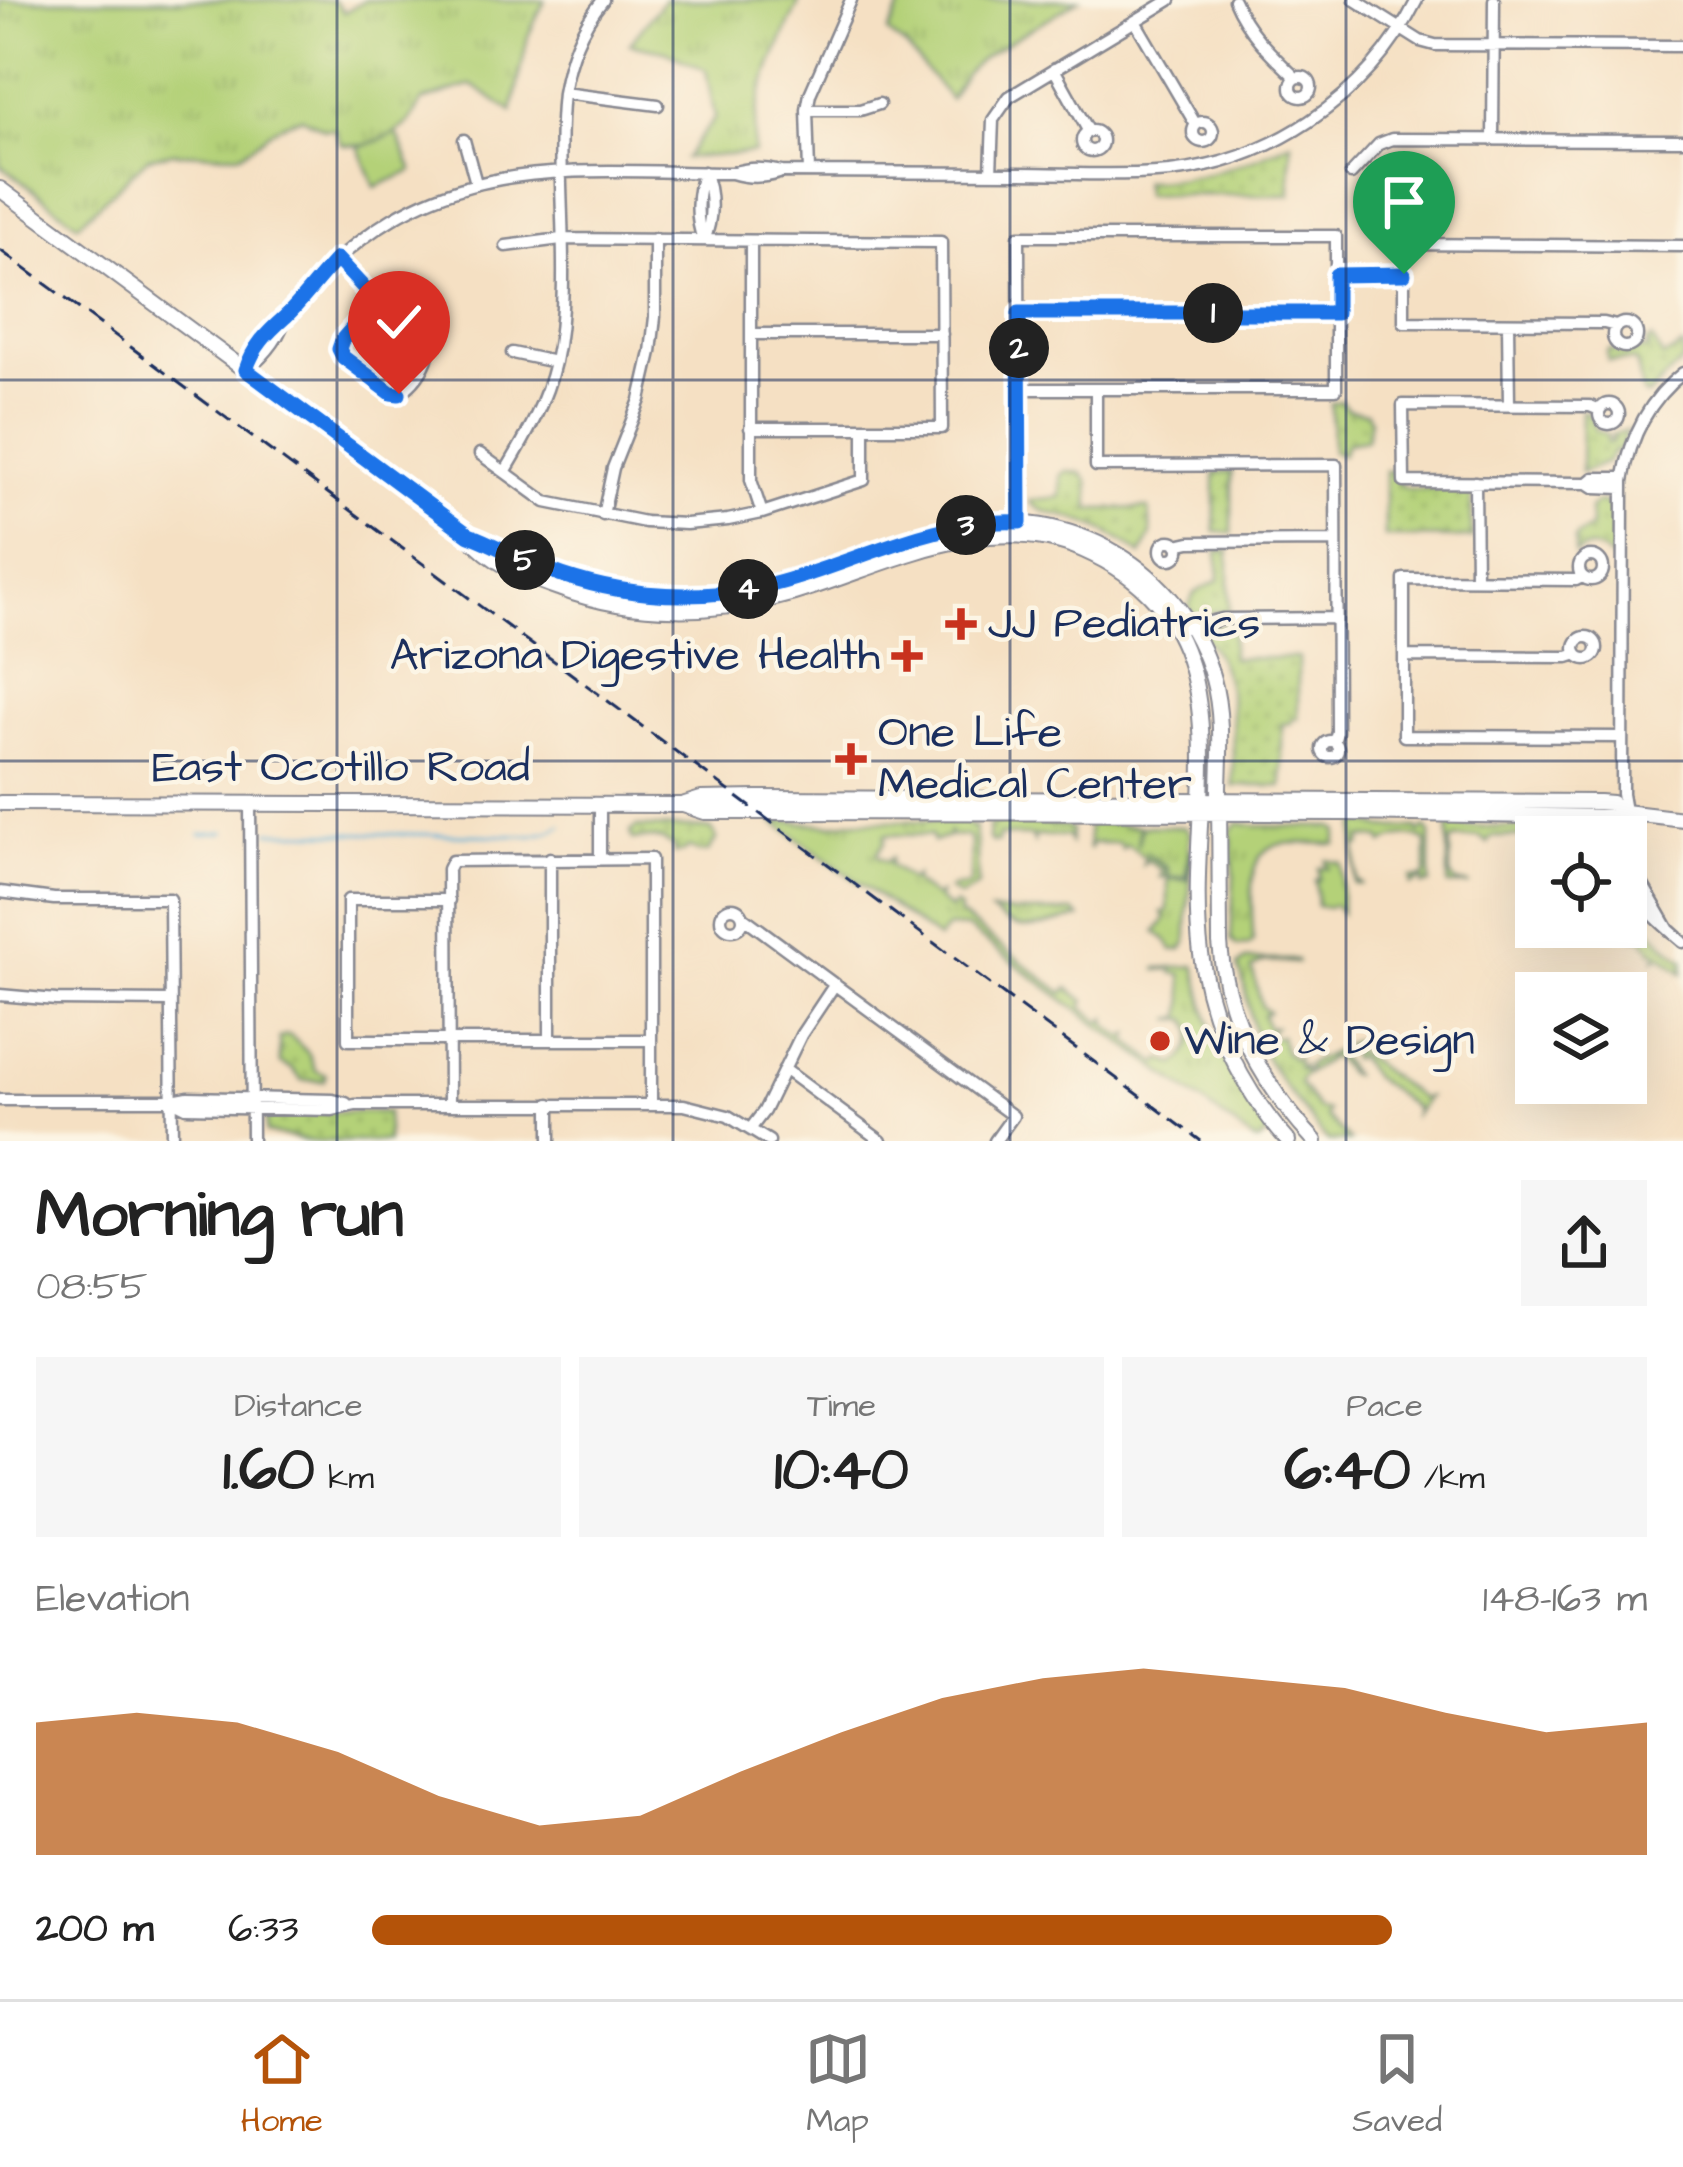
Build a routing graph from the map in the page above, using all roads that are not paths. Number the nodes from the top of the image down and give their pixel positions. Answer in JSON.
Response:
{"nodes":[{"id":1,"x":603,"y":0,"type":"edge"},
{"id":2,"x":851,"y":0,"type":"edge"},
{"id":3,"x":1170,"y":0,"type":"edge"},
{"id":4,"x":1234,"y":0,"type":"edge"},
{"id":5,"x":1355,"y":0,"type":"edge"},
{"id":6,"x":1417,"y":0,"type":"edge"},
{"id":7,"x":1493,"y":0,"type":"edge"},
{"id":8,"x":1135,"y":21,"type":"junction"},
{"id":9,"x":1401,"y":29,"type":"junction"},
{"id":10,"x":1493,"y":45,"type":"junction"},
{"id":11,"x":1683,"y":46,"type":"edge"},
{"id":12,"x":1054,"y":69,"type":"junction"},
{"id":13,"x":1296,"y":78,"type":"dead end"},
{"id":14,"x":563,"y":93,"type":"junction"},
{"id":15,"x":879,"y":104,"type":"dead end"},
{"id":16,"x":658,"y":105,"type":"dead end"},
{"id":17,"x":808,"y":110,"type":"junction"},
{"id":18,"x":1196,"y":125,"type":"dead end"},
{"id":19,"x":1089,"y":132,"type":"dead end"},
{"id":20,"x":1493,"y":139,"type":"junction"},
{"id":21,"x":464,"y":140,"type":"dead end"},
{"id":22,"x":1683,"y":140,"type":"edge"},
{"id":23,"x":561,"y":172,"type":"junction"},
{"id":24,"x":704,"y":172,"type":"junction"},
{"id":25,"x":808,"y":172,"type":"junction"},
{"id":26,"x":992,"y":173,"type":"junction"},
{"id":27,"x":1352,"y":174,"type":"dead end"},
{"id":28,"x":476,"y":183,"type":"junction"},
{"id":29,"x":0,"y":189,"type":"edge"},
{"id":30,"x":561,"y":239,"type":"junction"},
{"id":31,"x":655,"y":239,"type":"junction"},
{"id":32,"x":704,"y":240,"type":"junction"},
{"id":33,"x":751,"y":241,"type":"junction"},
{"id":34,"x":506,"y":246,"type":"dead end"},
{"id":35,"x":1683,"y":246,"type":"edge"},
{"id":36,"x":337,"y":259,"type":"junction"},
{"id":37,"x":1404,"y":274,"type":"junction"},
{"id":38,"x":1336,"y":275,"type":"junction"},
{"id":39,"x":376,"y":301,"type":"junction"},
{"id":40,"x":1019,"y":313,"type":"junction"},
{"id":41,"x":1336,"y":313,"type":"junction"},
{"id":42,"x":1508,"y":322,"type":"junction"},
{"id":43,"x":1616,"y":326,"type":"dead end"},
{"id":44,"x":751,"y":334,"type":"junction"},
{"id":45,"x":942,"y":334,"type":"junction"},
{"id":46,"x":512,"y":353,"type":"dead end"},
{"id":47,"x":555,"y":362,"type":"junction"},
{"id":48,"x":246,"y":370,"type":"junction"},
{"id":49,"x":1683,"y":373,"type":"edge"},
{"id":50,"x":1019,"y":389,"type":"junction"},
{"id":51,"x":1096,"y":389,"type":"junction"},
{"id":52,"x":1509,"y":405,"type":"junction"},
{"id":53,"x":1600,"y":410,"type":"dead end"},
{"id":54,"x":751,"y":428,"type":"junction"},
{"id":55,"x":864,"y":428,"type":"junction"},
{"id":56,"x":480,"y":454,"type":"dead end"},
{"id":57,"x":506,"y":472,"type":"junction"},
{"id":58,"x":1475,"y":482,"type":"junction"},
{"id":59,"x":1623,"y":483,"type":"junction"},
{"id":60,"x":762,"y":513,"type":"junction"},
{"id":61,"x":603,"y":515,"type":"junction"},
{"id":62,"x":1020,"y":528,"type":"junction"},
{"id":63,"x":1336,"y":541,"type":"junction"},
{"id":64,"x":1177,"y":545,"type":"dead end"},
{"id":65,"x":1582,"y":578,"type":"dead end"},
{"id":66,"x":1476,"y":579,"type":"junction"},
{"id":67,"x":1336,"y":618,"type":"junction"},
{"id":68,"x":1184,"y":628,"type":"junction"},
{"id":69,"x":1577,"y":654,"type":"dead end"},
{"id":70,"x":1404,"y":656,"type":"junction"},
{"id":71,"x":1622,"y":737,"type":"junction"},
{"id":72,"x":1334,"y":742,"type":"dead end"},
{"id":73,"x":1455,"y":801,"type":"junction"},
{"id":74,"x":0,"y":803,"type":"edge"},
{"id":75,"x":250,"y":804,"type":"junction"},
{"id":76,"x":600,"y":805,"type":"junction"},
{"id":77,"x":1200,"y":806,"type":"junction"},
{"id":78,"x":1219,"y":806,"type":"junction"},
{"id":79,"x":1624,"y":812,"type":"junction"},
{"id":80,"x":1439,"y":814,"type":"junction"},
{"id":81,"x":1623,"y":816,"type":"edge"},
{"id":82,"x":1683,"y":819,"type":"edge"},
{"id":83,"x":550,"y":858,"type":"junction"},
{"id":84,"x":600,"y":859,"type":"junction"},
{"id":85,"x":0,"y":892,"type":"edge"},
{"id":86,"x":449,"y":900,"type":"junction"},
{"id":87,"x":1647,"y":911,"type":"edge"},
{"id":88,"x":742,"y":917,"type":"dead end"},
{"id":89,"x":1669,"y":930,"type":"junction"},
{"id":90,"x":1683,"y":942,"type":"edge"},
{"id":91,"x":1201,"y":955,"type":"junction"},
{"id":92,"x":835,"y":984,"type":"junction"},
{"id":93,"x":0,"y":995,"type":"edge"},
{"id":94,"x":170,"y":1001,"type":"junction"},
{"id":95,"x":1241,"y":1029,"type":"junction"},
{"id":96,"x":449,"y":1039,"type":"junction"},
{"id":97,"x":550,"y":1040,"type":"junction"},
{"id":98,"x":651,"y":1040,"type":"junction"},
{"id":99,"x":784,"y":1069,"type":"junction"},
{"id":100,"x":0,"y":1100,"type":"edge"},
{"id":101,"x":172,"y":1100,"type":"junction"},
{"id":102,"x":252,"y":1103,"type":"junction"},
{"id":103,"x":449,"y":1104,"type":"junction"},
{"id":104,"x":550,"y":1104,"type":"junction"},
{"id":105,"x":651,"y":1104,"type":"junction"},
{"id":106,"x":751,"y":1128,"type":"junction"},
{"id":107,"x":172,"y":1141,"type":"edge"},
{"id":108,"x":252,"y":1141,"type":"edge"},
{"id":109,"x":550,"y":1141,"type":"edge"},
{"id":110,"x":769,"y":1141,"type":"edge"},
{"id":111,"x":881,"y":1141,"type":"edge"},
{"id":112,"x":995,"y":1141,"type":"edge"},
{"id":113,"x":1288,"y":1141,"type":"edge"},
{"id":114,"x":1315,"y":1141,"type":"edge"}],
"edges":[{"from":1,"to":14,"type":"street"},
{"from":2,"to":17,"type":"street"},
{"from":3,"to":8,"type":"street"},
{"from":4,"to":13,"type":"street"},
{"from":5,"to":9,"type":"street"},
{"from":6,"to":9,"type":"street"},
{"from":7,"to":10,"type":"street"},
{"from":8,"to":12,"type":"street"},
{"from":8,"to":18,"type":"street"},
{"from":9,"to":10,"type":"street"},
{"from":9,"to":26,"type":"street"},
{"from":10,"to":11,"type":"street"},
{"from":10,"to":20,"type":"street"},
{"from":12,"to":19,"type":"street"},
{"from":12,"to":26,"type":"street"},
{"from":14,"to":16,"type":"street"},
{"from":14,"to":23,"type":"street"},
{"from":15,"to":17,"type":"street"},
{"from":17,"to":25,"type":"street"},
{"from":20,"to":22,"type":"street"},
{"from":20,"to":27,"type":"street"},
{"from":21,"to":28,"type":"street"},
{"from":23,"to":24,"type":"street"},
{"from":23,"to":28,"type":"street"},
{"from":23,"to":30,"type":"street"},
{"from":24,"to":25,"type":"street"},
{"from":24,"to":32,"type":"street"},
{"from":25,"to":26,"type":"street"},
{"from":28,"to":36,"type":"street"},
{"from":29,"to":48,"type":"main road"},
{"from":30,"to":31,"type":"street"},
{"from":30,"to":34,"type":"street"},
{"from":30,"to":47,"type":"street"},
{"from":31,"to":32,"type":"street"},
{"from":31,"to":61,"type":"street"},
{"from":32,"to":33,"type":"street"},
{"from":33,"to":44,"type":"street"},
{"from":33,"to":45,"type":"street"},
{"from":35,"to":37,"type":"street"},
{"from":36,"to":39,"type":"street"},
{"from":36,"to":48,"type":"street"},
{"from":37,"to":38,"type":"street"},
{"from":37,"to":42,"type":"street"},
{"from":38,"to":40,"type":"street"},
{"from":38,"to":41,"type":"street"},
{"from":39,"to":39,"type":"street"},
{"from":40,"to":41,"type":"street"},
{"from":40,"to":50,"type":"street"},
{"from":41,"to":51,"type":"street"},
{"from":42,"to":43,"type":"street"},
{"from":42,"to":52,"type":"street"},
{"from":44,"to":45,"type":"street"},
{"from":44,"to":54,"type":"street"},
{"from":45,"to":55,"type":"street"},
{"from":46,"to":47,"type":"street"},
{"from":47,"to":57,"type":"street"},
{"from":48,"to":62,"type":"main road"},
{"from":49,"to":59,"type":"street"},
{"from":50,"to":51,"type":"street"},
{"from":50,"to":62,"type":"street"},
{"from":51,"to":63,"type":"street"},
{"from":52,"to":53,"type":"street"},
{"from":52,"to":58,"type":"street"},
{"from":54,"to":55,"type":"street"},
{"from":54,"to":60,"type":"street"},
{"from":55,"to":60,"type":"street"},
{"from":56,"to":57,"type":"street"},
{"from":57,"to":61,"type":"street"},
{"from":58,"to":59,"type":"street"},
{"from":58,"to":66,"type":"street"},
{"from":59,"to":71,"type":"street"},
{"from":60,"to":61,"type":"street"},
{"from":62,"to":68,"type":"main road"},
{"from":63,"to":64,"type":"street"},
{"from":63,"to":67,"type":"street"},
{"from":65,"to":66,"type":"street"},
{"from":66,"to":70,"type":"street"},
{"from":67,"to":68,"type":"street"},
{"from":67,"to":72,"type":"street"},
{"from":68,"to":77,"type":"main road"},
{"from":68,"to":78,"type":"main road"},
{"from":69,"to":70,"type":"street"},
{"from":70,"to":71,"type":"street"},
{"from":71,"to":79,"type":"street"},
{"from":73,"to":78,"type":"main road","name":"East Ocotillo Road"},
{"from":73,"to":79,"type":"main road","name":"East Ocotillo Road"},
{"from":73,"to":80,"type":"main road"},
{"from":74,"to":75,"type":"main road","name":"East Ocotillo Road"},
{"from":75,"to":76,"type":"main road","name":"East Ocotillo Road"},
{"from":75,"to":102,"type":"street"},
{"from":76,"to":77,"type":"main road","name":"East Ocotillo Road"},
{"from":76,"to":84,"type":"street"},
{"from":77,"to":78,"type":"main road","name":"East Ocotillo Road"},
{"from":77,"to":91,"type":"main road"},
{"from":78,"to":80,"type":"main road","name":"East Ocotillo Road"},
{"from":78,"to":95,"type":"main road"},
{"from":79,"to":80,"type":"main road","name":"East Ocotillo Road"},
{"from":79,"to":81,"type":"street"},
{"from":79,"to":82,"type":"main road","name":"East Ocotillo Road"},
{"from":79,"to":89,"type":"street"},
{"from":83,"to":84,"type":"street"},
{"from":83,"to":86,"type":"street"},
{"from":83,"to":97,"type":"street"},
{"from":84,"to":98,"type":"street"},
{"from":85,"to":94,"type":"street"},
{"from":86,"to":96,"type":"street"},
{"from":86,"to":96,"type":"street"},
{"from":87,"to":89,"type":"street"},
{"from":88,"to":92,"type":"street"},
{"from":89,"to":90,"type":"street"},
{"from":91,"to":95,"type":"main road"},
{"from":91,"to":113,"type":"main road"},
{"from":92,"to":99,"type":"street"},
{"from":92,"to":112,"type":"street"},
{"from":93,"to":94,"type":"street"},
{"from":94,"to":101,"type":"street"},
{"from":95,"to":114,"type":"main road"},
{"from":96,"to":97,"type":"street"},
{"from":96,"to":103,"type":"street"},
{"from":97,"to":98,"type":"street"},
{"from":98,"to":105,"type":"street"},
{"from":99,"to":106,"type":"street"},
{"from":99,"to":111,"type":"street"},
{"from":100,"to":101,"type":"street"},
{"from":101,"to":102,"type":"street"},
{"from":101,"to":107,"type":"street"},
{"from":102,"to":103,"type":"street"},
{"from":102,"to":108,"type":"street"},
{"from":103,"to":104,"type":"street"},
{"from":104,"to":105,"type":"street"},
{"from":104,"to":109,"type":"street"},
{"from":105,"to":106,"type":"street"},
{"from":106,"to":110,"type":"street"}]}
